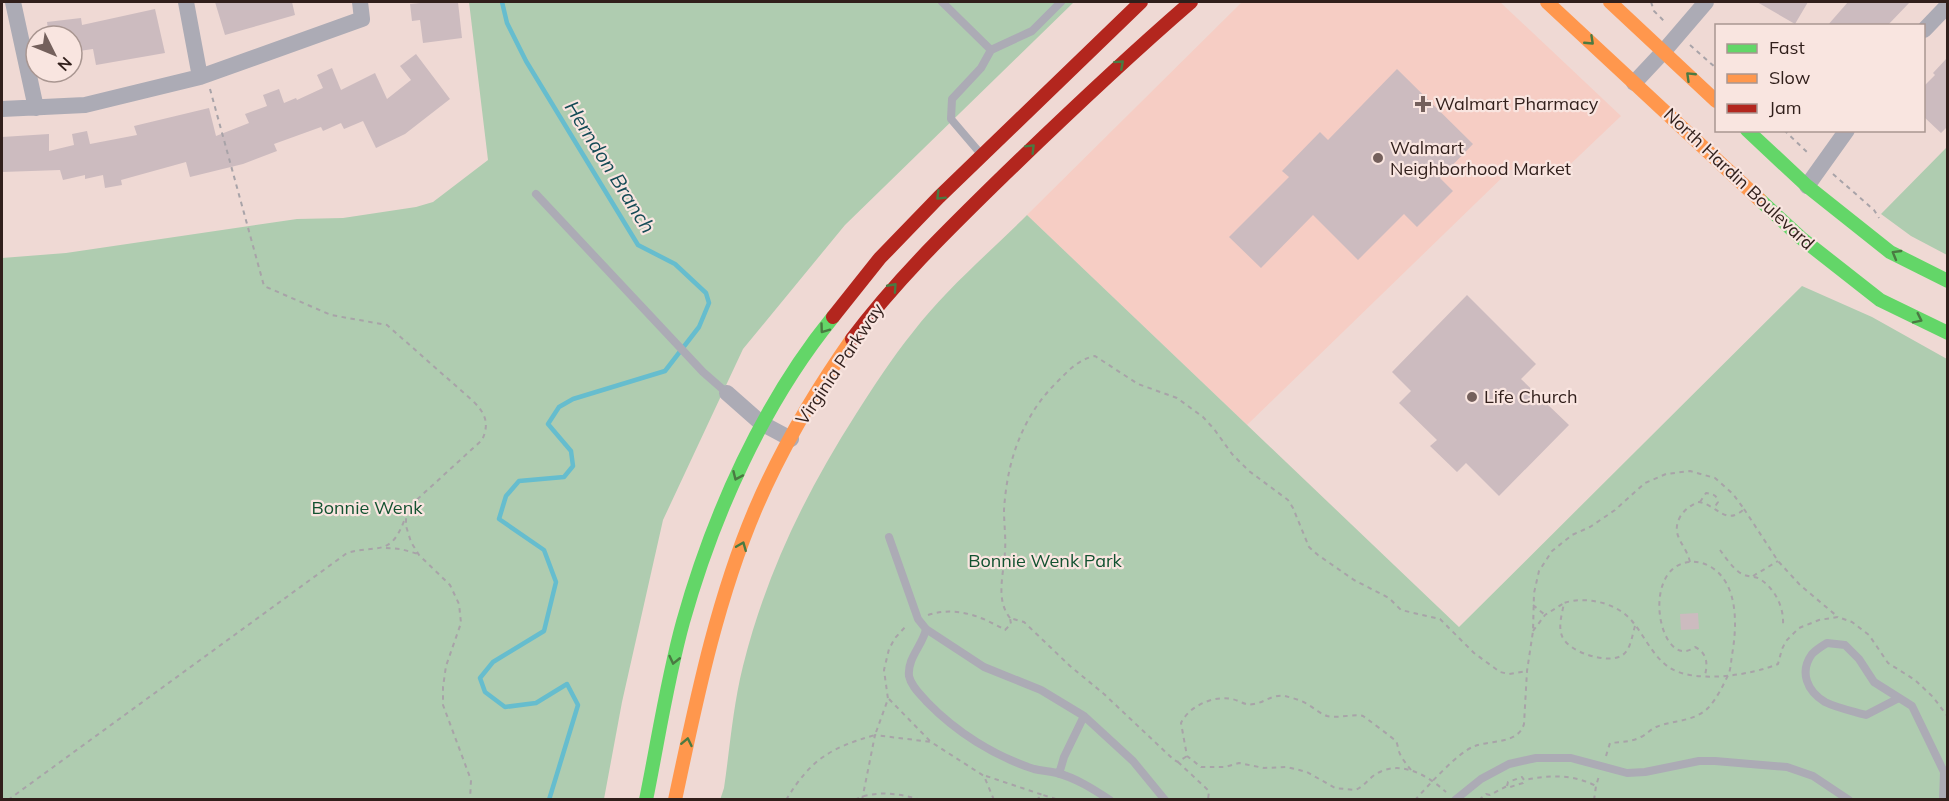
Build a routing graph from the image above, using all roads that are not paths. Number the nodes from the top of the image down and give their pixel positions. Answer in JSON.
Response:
{"nodes":[{"id":1,"x":13,"y":2,"type":"edge"},
{"id":2,"x":186,"y":2,"type":"edge"},
{"id":3,"x":360,"y":2,"type":"edge"},
{"id":4,"x":942,"y":2,"type":"edge"},
{"id":5,"x":1061,"y":2,"type":"edge"},
{"id":6,"x":1141,"y":2,"type":"edge"},
{"id":7,"x":1191,"y":2,"type":"edge"},
{"id":8,"x":1547,"y":2,"type":"edge"},
{"id":9,"x":1610,"y":2,"type":"edge"},
{"id":10,"x":1706,"y":2,"type":"edge"},
{"id":11,"x":1947,"y":5,"type":"edge"},
{"id":12,"x":1925,"y":28,"type":"edge"},
{"id":13,"x":992,"y":50,"type":"junction"},
{"id":14,"x":1664,"y":51,"type":"junction"},
{"id":15,"x":203,"y":76,"type":"junction"},
{"id":16,"x":1634,"y":83,"type":"junction"},
{"id":17,"x":1715,"y":100,"type":"edge"},
{"id":18,"x":36,"y":108,"type":"junction"},
{"id":19,"x":2,"y":109,"type":"edge"},
{"id":20,"x":1749,"y":132,"type":"edge"},
{"id":21,"x":1846,"y":132,"type":"edge"},
{"id":22,"x":992,"y":165,"type":"junction"},
{"id":23,"x":1807,"y":186,"type":"junction"},
{"id":24,"x":536,"y":194,"type":"dead end"},
{"id":25,"x":1947,"y":281,"type":"edge"},
{"id":26,"x":1947,"y":333,"type":"edge"},
{"id":27,"x":727,"y":393,"type":"joint"},
{"id":28,"x":761,"y":423,"type":"junction"},
{"id":29,"x":791,"y":440,"type":"junction"},
{"id":30,"x":889,"y":537,"type":"dead end"},
{"id":31,"x":926,"y":629,"type":"junction"},
{"id":32,"x":1899,"y":698,"type":"junction"},
{"id":33,"x":1084,"y":716,"type":"junction"},
{"id":34,"x":1059,"y":774,"type":"junction"},
{"id":35,"x":1451,"y":797,"type":"edge"},
{"id":36,"x":646,"y":800,"type":"edge"},
{"id":37,"x":675,"y":800,"type":"edge"},
{"id":38,"x":1110,"y":800,"type":"edge"},
{"id":39,"x":1166,"y":800,"type":"edge"},
{"id":40,"x":1849,"y":800,"type":"edge"},
{"id":41,"x":1943,"y":800,"type":"edge"}],
"edges":[{"from":1,"to":18,"type":"street"},
{"from":2,"to":15,"type":"street"},
{"from":3,"to":15,"type":"street"},
{"from":4,"to":13,"type":"lane"},
{"from":5,"to":13,"type":"lane"},
{"from":6,"to":22,"type":"main road","name":"Virginia Parkway"},
{"from":22,"to":7,"type":"main road","name":"Virginia Parkway","one_way":true},
{"from":8,"to":16,"type":"main road","name":"North Hardin Boulevard","one_way":true},
{"from":9,"to":14,"type":"main road"},
{"from":10,"to":14,"type":"street"},
{"from":11,"to":12,"type":"street"},
{"from":13,"to":22,"type":"lane"},
{"from":14,"to":16,"type":"street"},
{"from":17,"to":14,"type":"main road","one_way":true},
{"from":15,"to":18,"type":"street"},
{"from":16,"to":26,"type":"main road","name":"North Hardin Boulevard","one_way":true},
{"from":18,"to":19,"type":"street"},
{"from":20,"to":23,"type":"main road"},
{"from":21,"to":23,"type":"street"},
{"from":22,"to":28,"type":"main road","name":"Virginia Parkway","one_way":true},
{"from":29,"to":22,"type":"main road","name":"Virginia Parkway","one_way":true},
{"from":25,"to":23,"type":"main road","one_way":true},
{"from":24,"to":27,"type":"lane"},
{"from":27,"to":28,"type":"street"},
{"from":28,"to":29,"type":"street"},
{"from":28,"to":36,"type":"main road","name":"Virginia Parkway","one_way":true},
{"from":37,"to":29,"type":"main road","name":"Virginia Parkway","one_way":true},
{"from":30,"to":31,"type":"lane"},
{"from":31,"to":33,"type":"lane"},
{"from":31,"to":34,"type":"lane"},
{"from":32,"to":32,"type":"lane"},
{"from":32,"to":41,"type":"lane"},
{"from":33,"to":34,"type":"lane"},
{"from":33,"to":39,"type":"lane"},
{"from":34,"to":38,"type":"lane"},
{"from":35,"to":40,"type":"lane"}]}
